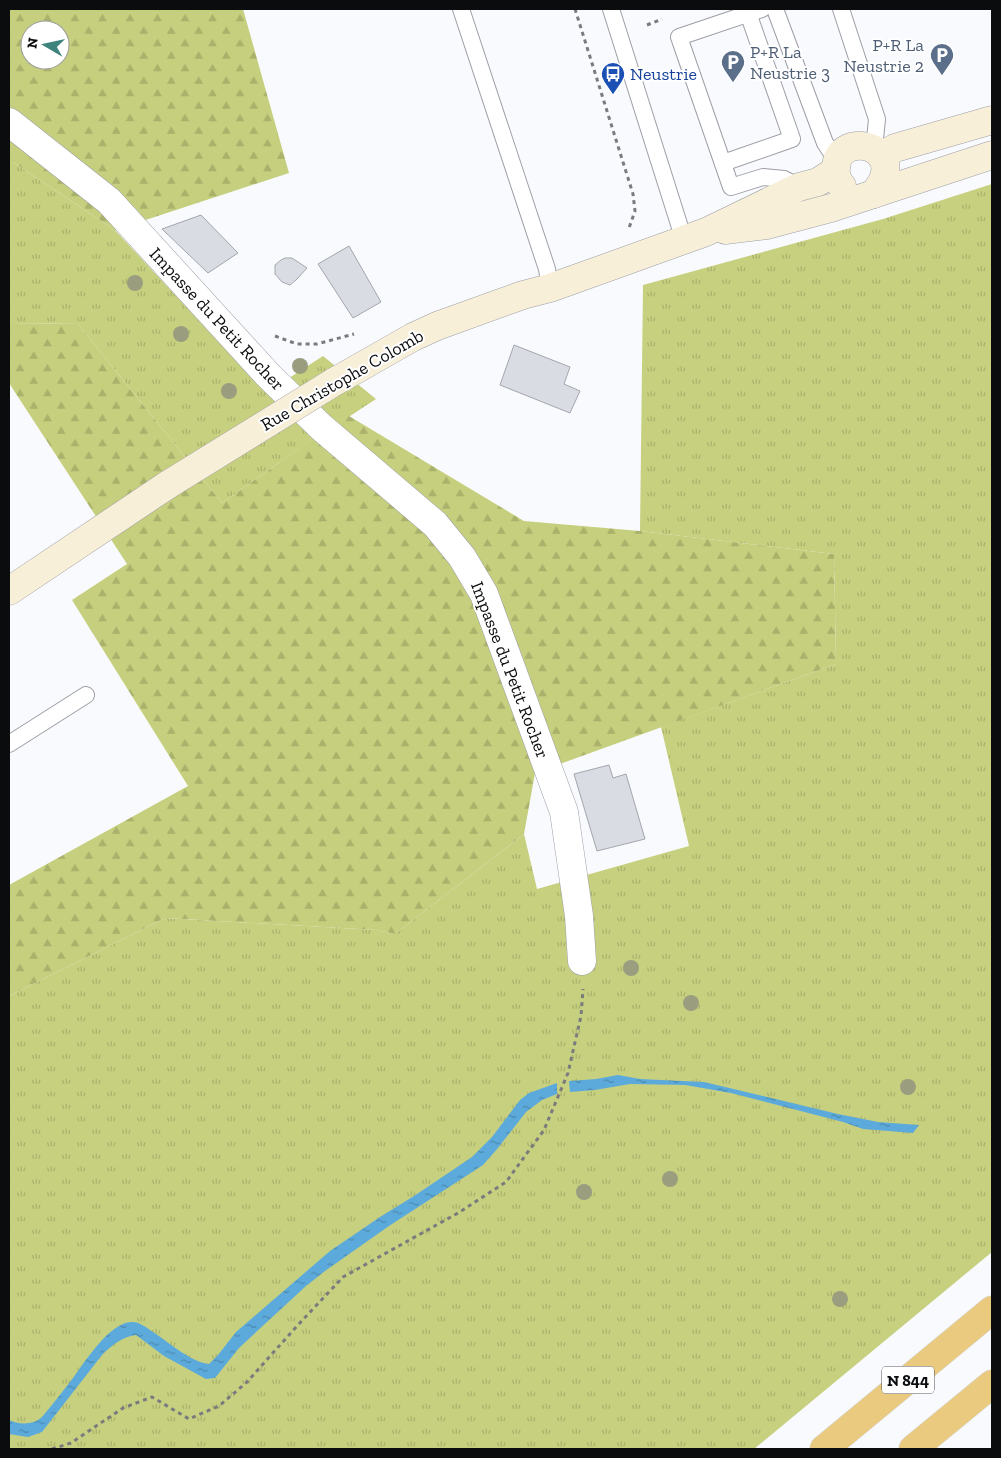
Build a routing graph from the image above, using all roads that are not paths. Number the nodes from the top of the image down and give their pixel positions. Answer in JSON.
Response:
{"nodes":[{"id":1,"x":461,"y":9,"type":"edge"},
{"id":2,"x":611,"y":9,"type":"edge"},
{"id":3,"x":775,"y":9,"type":"edge"},
{"id":4,"x":841,"y":9,"type":"edge"},
{"id":5,"x":755,"y":11,"type":"edge"},
{"id":6,"x":992,"y":120,"type":"edge"},
{"id":7,"x":9,"y":122,"type":"edge"},
{"id":8,"x":878,"y":152,"type":"junction"},
{"id":9,"x":992,"y":155,"type":"edge"},
{"id":10,"x":723,"y":164,"type":"junction"},
{"id":11,"x":836,"y":166,"type":"junction"},
{"id":12,"x":799,"y":187,"type":"junction"},
{"id":13,"x":869,"y":195,"type":"junction"},
{"id":14,"x":695,"y":236,"type":"junction"},
{"id":15,"x":550,"y":288,"type":"junction"},
{"id":16,"x":10,"y":587,"type":"edge"},
{"id":17,"x":86,"y":695,"type":"dead end"},
{"id":18,"x":9,"y":744,"type":"edge"},
{"id":19,"x":582,"y":961,"type":"road end"},
{"id":20,"x":992,"y":1310,"type":"edge"},
{"id":21,"x":992,"y":1384,"type":"edge"},
{"id":22,"x":824,"y":1449,"type":"edge"},
{"id":23,"x":914,"y":1449,"type":"edge"}],
"edges":[{"from":1,"to":15,"type":"lane"},
{"from":2,"to":14,"type":"lane"},
{"from":3,"to":11,"type":"lane"},
{"from":4,"to":8,"type":"lane"},
{"from":5,"to":10,"type":"lane"},
{"from":5,"to":10,"type":"lane"},
{"from":6,"to":8,"type":"street"},
{"from":7,"to":19,"type":"street","name":"Impasse du Petit Rocher"},
{"from":8,"to":11,"type":"street"},
{"from":8,"to":13,"type":"street"},
{"from":9,"to":13,"type":"street","name":"Rue Christophe Colomb"},
{"from":10,"to":12,"type":"lane"},
{"from":11,"to":12,"type":"street","name":"Rue Christophe Colomb"},
{"from":11,"to":13,"type":"street"},
{"from":12,"to":14,"type":"street","name":"Rue Christophe Colomb"},
{"from":13,"to":14,"type":"street","name":"Rue Christophe Colomb"},
{"from":14,"to":15,"type":"street","name":"Rue Christophe Colomb"},
{"from":15,"to":16,"type":"street","name":"Rue Christophe Colomb","bridge":true},
{"from":17,"to":18,"type":"lane"},
{"from":20,"to":22,"type":"highway","number":"N 844"},
{"from":21,"to":23,"type":"highway"}]}
